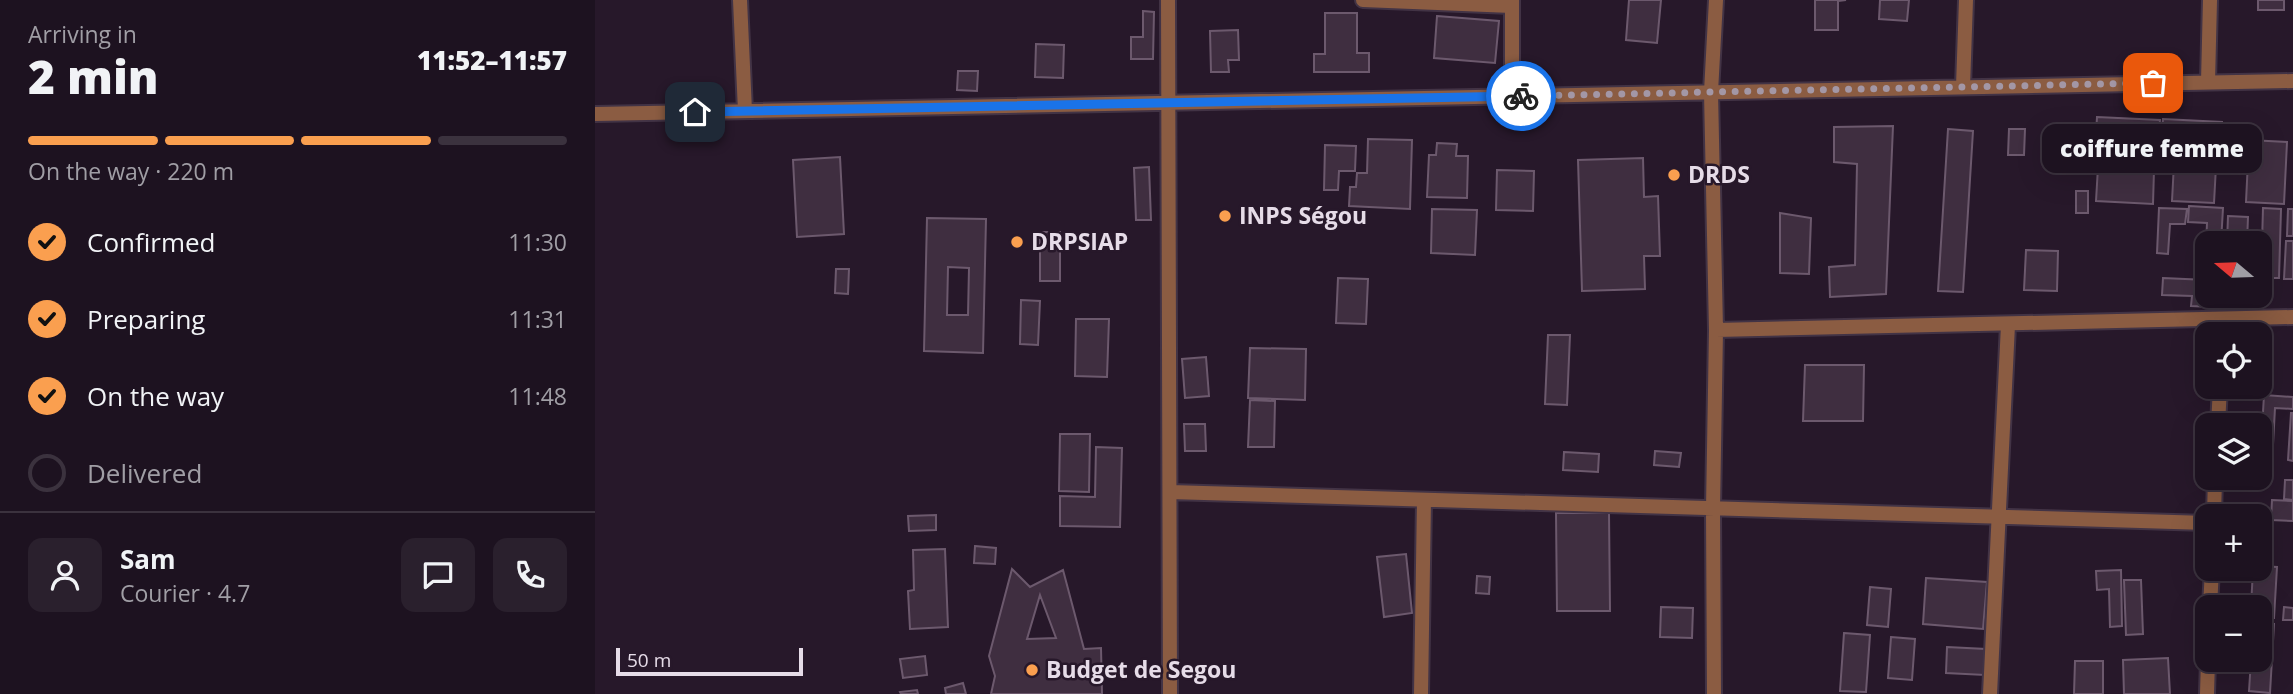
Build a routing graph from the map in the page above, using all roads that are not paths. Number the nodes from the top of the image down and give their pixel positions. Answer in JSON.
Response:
{"nodes":[{"id":1,"x":740,"y":0,"type":"edge"},
{"id":2,"x":1168,"y":0,"type":"edge"},
{"id":3,"x":1363,"y":0,"type":"edge"},
{"id":4,"x":1716,"y":0,"type":"edge"},
{"id":5,"x":1966,"y":0,"type":"edge"},
{"id":6,"x":2210,"y":0,"type":"edge"},
{"id":7,"x":1512,"y":3,"type":"edge"},
{"id":8,"x":2293,"y":81,"type":"edge"},
{"id":9,"x":2208,"y":82,"type":"junction"},
{"id":10,"x":1963,"y":87,"type":"junction"},
{"id":11,"x":1711,"y":92,"type":"junction"},
{"id":12,"x":1512,"y":96,"type":"junction"},
{"id":13,"x":1168,"y":103,"type":"junction"},
{"id":14,"x":745,"y":111,"type":"junction"},
{"id":15,"x":595,"y":114,"type":"edge"},
{"id":16,"x":2293,"y":317,"type":"edge"},
{"id":17,"x":2258,"y":322,"type":"edge"},
{"id":18,"x":2008,"y":325,"type":"junction"},
{"id":19,"x":2195,"y":327,"type":"edge"},
{"id":20,"x":1716,"y":330,"type":"junction"},
{"id":21,"x":1170,"y":492,"type":"junction"},
{"id":22,"x":1424,"y":500,"type":"junction"},
{"id":23,"x":1713,"y":509,"type":"junction"},
{"id":24,"x":1999,"y":518,"type":"junction"},
{"id":25,"x":2195,"y":523,"type":"edge"},
{"id":26,"x":2208,"y":672,"type":"edge"},
{"id":27,"x":1170,"y":694,"type":"edge"},
{"id":28,"x":1421,"y":694,"type":"edge"},
{"id":29,"x":1714,"y":694,"type":"edge"},
{"id":30,"x":1990,"y":694,"type":"edge"},
{"id":31,"x":2207,"y":694,"type":"edge"}],
"edges":[{"from":1,"to":14,"type":"street"},
{"from":2,"to":13,"type":"street"},
{"from":3,"to":7,"type":"street"},
{"from":4,"to":11,"type":"street"},
{"from":5,"to":10,"type":"street"},
{"from":6,"to":9,"type":"street"},
{"from":7,"to":12,"type":"street"},
{"from":8,"to":9,"type":"street"},
{"from":9,"to":10,"type":"street"},
{"from":10,"to":11,"type":"street"},
{"from":11,"to":12,"type":"street"},
{"from":11,"to":20,"type":"street"},
{"from":12,"to":13,"type":"street"},
{"from":13,"to":14,"type":"street"},
{"from":13,"to":21,"type":"street"},
{"from":14,"to":15,"type":"street"},
{"from":16,"to":17,"type":"street"},
{"from":18,"to":19,"type":"street"},
{"from":18,"to":20,"type":"street"},
{"from":18,"to":24,"type":"street"},
{"from":20,"to":23,"type":"street"},
{"from":21,"to":22,"type":"street"},
{"from":21,"to":27,"type":"street"},
{"from":22,"to":23,"type":"street"},
{"from":22,"to":28,"type":"street"},
{"from":23,"to":24,"type":"street"},
{"from":23,"to":29,"type":"street"},
{"from":24,"to":25,"type":"street"},
{"from":24,"to":30,"type":"street"},
{"from":26,"to":31,"type":"street"}]}
